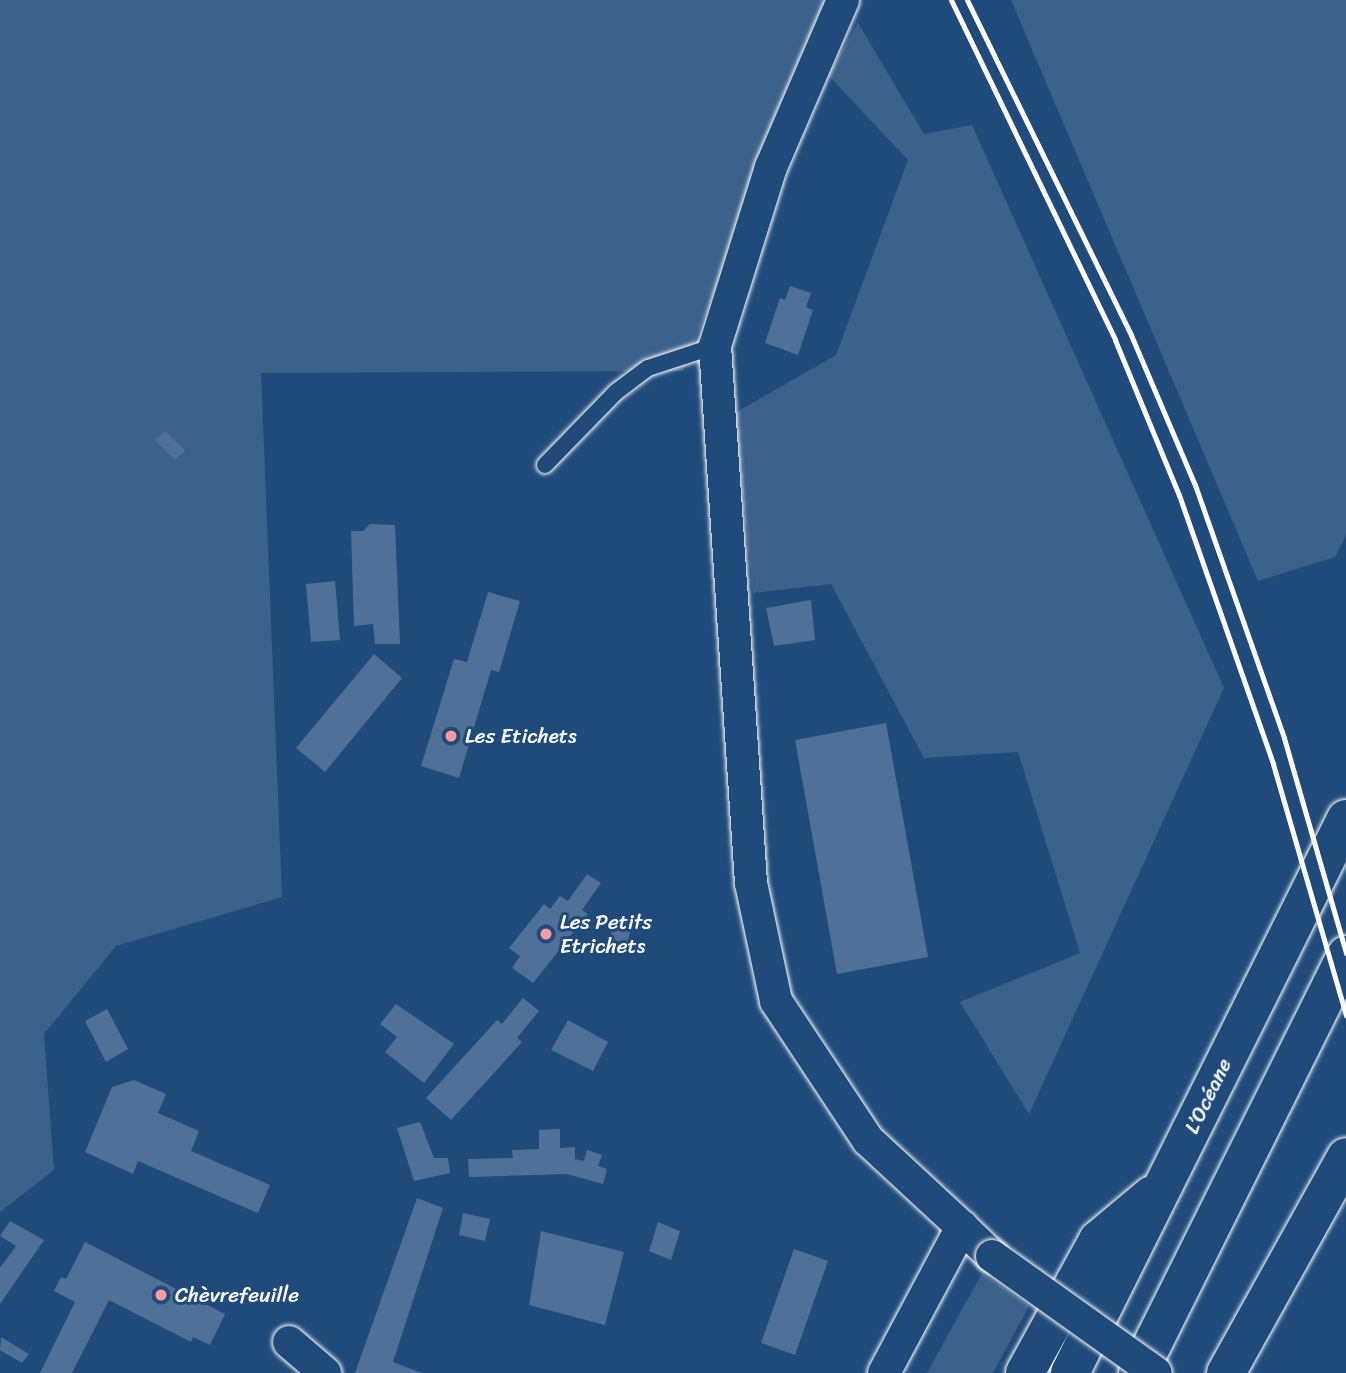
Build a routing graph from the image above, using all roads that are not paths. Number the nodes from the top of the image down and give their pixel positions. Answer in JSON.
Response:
{"nodes":[{"id":1,"x":843,"y":0,"type":"edge"},
{"id":2,"x":715,"y":346,"type":"junction"},
{"id":3,"x":545,"y":465,"type":"dead end"},
{"id":4,"x":1346,"y":819,"type":"edge"},
{"id":5,"x":1346,"y":955,"type":"edge"},
{"id":6,"x":1346,"y":1157,"type":"edge"},
{"id":7,"x":1164,"y":1185,"type":"junction"},
{"id":8,"x":962,"y":1227,"type":"junction"},
{"id":9,"x":289,"y":1342,"type":"dead end"},
{"id":10,"x":324,"y":1373,"type":"edge"},
{"id":11,"x":884,"y":1373,"type":"edge"},
{"id":12,"x":1025,"y":1373,"type":"edge"},
{"id":13,"x":1070,"y":1373,"type":"edge"},
{"id":14,"x":1138,"y":1373,"type":"edge"},
{"id":15,"x":1156,"y":1373,"type":"edge"},
{"id":16,"x":1226,"y":1373,"type":"edge"}],
"edges":[{"from":1,"to":2,"type":"street"},
{"from":2,"to":3,"type":"lane"},
{"from":2,"to":8,"type":"street"},
{"from":4,"to":7,"type":"highway","name":"L’Océane"},
{"from":5,"to":14,"type":"highway"},
{"from":6,"to":16,"type":"highway"},
{"from":7,"to":12,"type":"highway"},
{"from":7,"to":13,"type":"highway","name":"L’Océane"},
{"from":8,"to":11,"type":"street"},
{"from":8,"to":15,"type":"street","bridge":true},
{"from":9,"to":10,"type":"street"}]}
